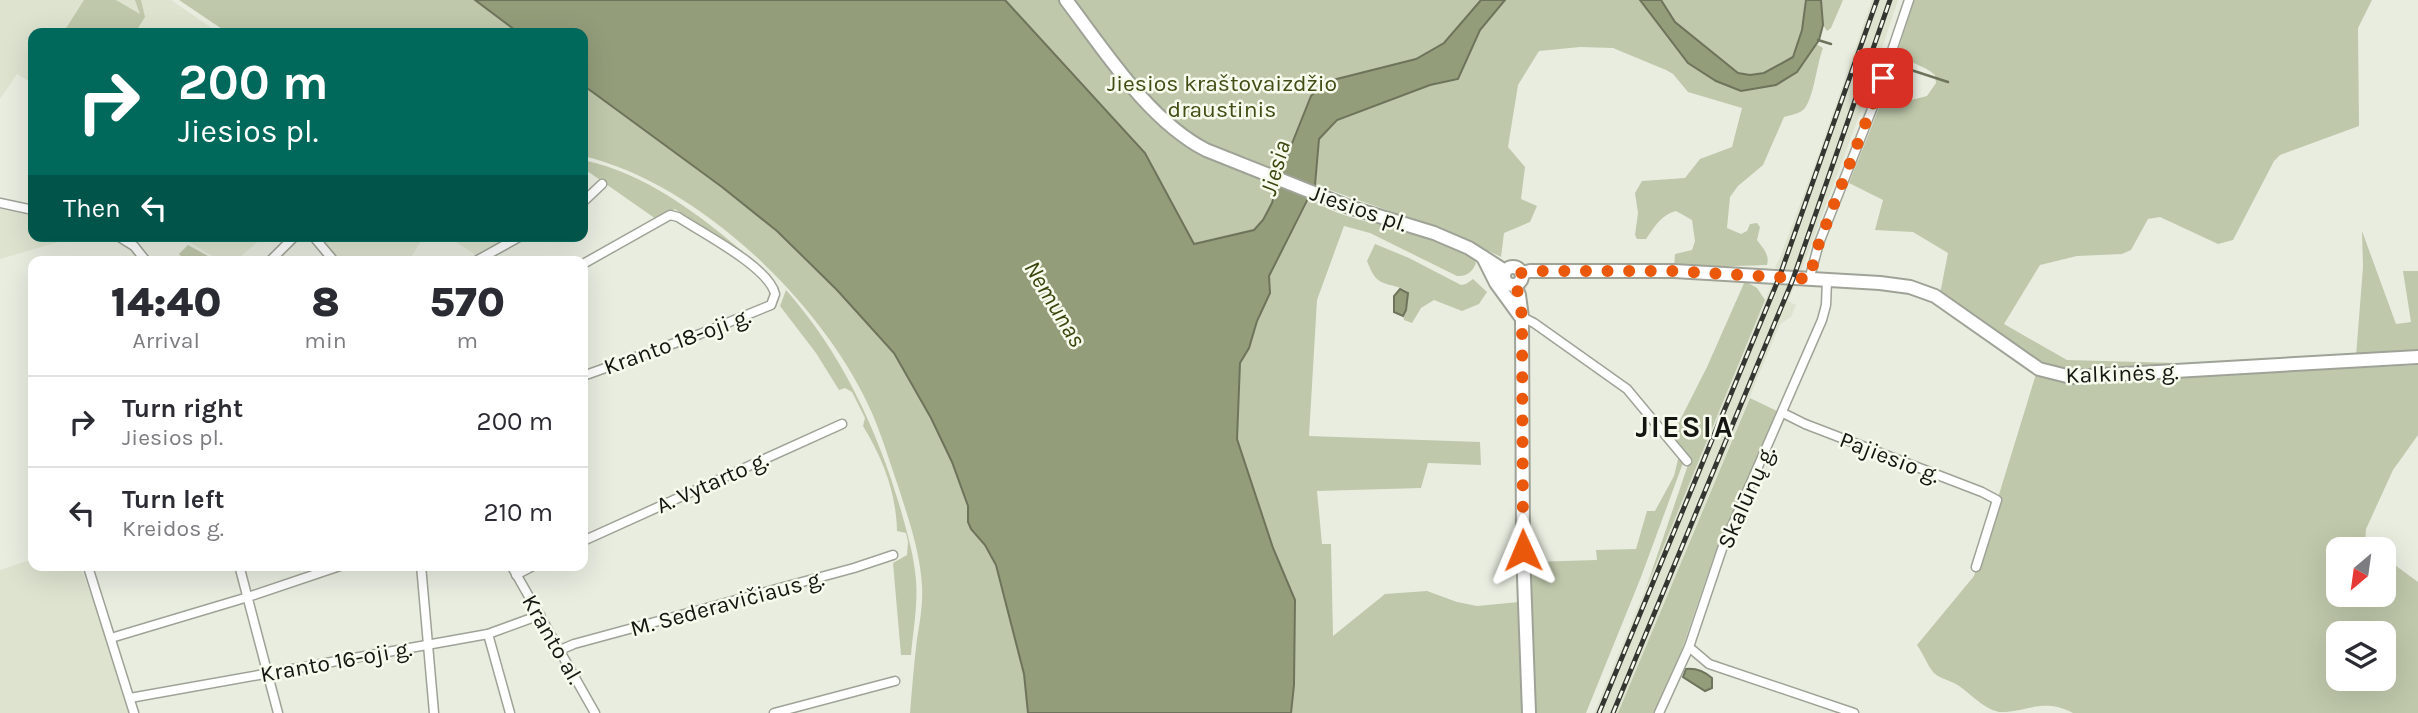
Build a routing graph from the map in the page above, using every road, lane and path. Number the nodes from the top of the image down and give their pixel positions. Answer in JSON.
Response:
{"nodes":[{"id":1,"x":1066,"y":0,"type":"edge"},
{"id":2,"x":1909,"y":0,"type":"edge"},
{"id":3,"x":602,"y":184,"type":"dead end"},
{"id":4,"x":588,"y":197,"type":"edge"},
{"id":5,"x":0,"y":203,"type":"edge"},
{"id":6,"x":28,"y":210,"type":"edge"},
{"id":7,"x":128,"y":242,"type":"edge"},
{"id":8,"x":289,"y":242,"type":"edge"},
{"id":9,"x":318,"y":242,"type":"edge"},
{"id":10,"x":511,"y":242,"type":"edge"},
{"id":11,"x":142,"y":256,"type":"edge"},
{"id":12,"x":275,"y":256,"type":"edge"},
{"id":13,"x":330,"y":256,"type":"edge"},
{"id":14,"x":485,"y":256,"type":"edge"},
{"id":15,"x":1483,"y":257,"type":"junction"},
{"id":16,"x":588,"y":261,"type":"edge"},
{"id":17,"x":1518,"y":279,"type":"junction"},
{"id":18,"x":1809,"y":279,"type":"junction"},
{"id":19,"x":1827,"y":280,"type":"junction"},
{"id":20,"x":1522,"y":317,"type":"junction"},
{"id":21,"x":2418,"y":357,"type":"edge"},
{"id":22,"x":588,"y":374,"type":"edge"},
{"id":23,"x":1783,"y":413,"type":"junction"},
{"id":24,"x":842,"y":424,"type":"dead end"},
{"id":25,"x":1687,"y":461,"type":"dead end"},
{"id":26,"x":588,"y":539,"type":"edge"},
{"id":27,"x":893,"y":555,"type":"dead end"},
{"id":28,"x":1976,"y":567,"type":"dead end"},
{"id":29,"x":89,"y":571,"type":"edge"},
{"id":30,"x":241,"y":571,"type":"edge"},
{"id":31,"x":324,"y":571,"type":"edge"},
{"id":32,"x":422,"y":571,"type":"edge"},
{"id":33,"x":514,"y":571,"type":"edge"},
{"id":34,"x":524,"y":571,"type":"edge"},
{"id":35,"x":516,"y":575,"type":"junction"},
{"id":36,"x":248,"y":597,"type":"junction"},
{"id":37,"x":540,"y":615,"type":"junction"},
{"id":38,"x":488,"y":634,"type":"junction"},
{"id":39,"x":111,"y":638,"type":"junction"},
{"id":40,"x":428,"y":645,"type":"junction"},
{"id":41,"x":1689,"y":647,"type":"junction"},
{"id":42,"x":561,"y":650,"type":"junction"},
{"id":43,"x":267,"y":672,"type":"junction"},
{"id":44,"x":895,"y":681,"type":"dead end"},
{"id":45,"x":130,"y":698,"type":"junction"},
{"id":46,"x":134,"y":713,"type":"edge"},
{"id":47,"x":278,"y":713,"type":"edge"},
{"id":48,"x":434,"y":713,"type":"edge"},
{"id":49,"x":510,"y":713,"type":"edge"},
{"id":50,"x":595,"y":713,"type":"edge"},
{"id":51,"x":774,"y":713,"type":"edge"},
{"id":52,"x":1529,"y":713,"type":"edge"},
{"id":53,"x":1659,"y":713,"type":"edge"},
{"id":54,"x":1854,"y":713,"type":"edge"}],
"edges":[{"from":1,"to":15,"type":"main road","name":"Jiesios pl."},
{"from":2,"to":18,"type":"street"},
{"from":3,"to":4,"type":"street"},
{"from":5,"to":6,"type":"street"},
{"from":7,"to":11,"type":"street"},
{"from":8,"to":12,"type":"street"},
{"from":9,"to":13,"type":"street"},
{"from":10,"to":14,"type":"street"},
{"from":15,"to":17,"type":"main road","name":"Jiesios pl."},
{"from":15,"to":20,"type":"main road"},
{"from":16,"to":22,"type":"street","name":"Kranto 18-oji g."},
{"from":17,"to":18,"type":"main road"},
{"from":17,"to":20,"type":"main road"},
{"from":18,"to":19,"type":"main road","name":"Kalkinės g."},
{"from":19,"to":21,"type":"main road","name":"Kalkinės g."},
{"from":19,"to":23,"type":"street","name":"Skalūnų g."},
{"from":20,"to":25,"type":"street"},
{"from":20,"to":52,"type":"main road"},
{"from":23,"to":28,"type":"street","name":"Pajiesio g."},
{"from":23,"to":41,"type":"street","name":"Skalūnų g."},
{"from":24,"to":26,"type":"street","name":"A. Vytarto g."},
{"from":27,"to":42,"type":"street","name":"M. Sederavičiaus g."},
{"from":29,"to":39,"type":"street"},
{"from":30,"to":36,"type":"street"},
{"from":31,"to":36,"type":"street"},
{"from":32,"to":40,"type":"street"},
{"from":33,"to":35,"type":"street","name":"Kranto al."},
{"from":34,"to":35,"type":"street"},
{"from":35,"to":37,"type":"street","name":"Kranto al."},
{"from":36,"to":39,"type":"street"},
{"from":36,"to":43,"type":"street"},
{"from":37,"to":38,"type":"street","name":"Kranto 16-oji g."},
{"from":37,"to":42,"type":"street","name":"Kranto al."},
{"from":38,"to":40,"type":"street","name":"Kranto 16-oji g."},
{"from":38,"to":49,"type":"street"},
{"from":39,"to":45,"type":"street"},
{"from":40,"to":43,"type":"street","name":"Kranto 16-oji g."},
{"from":40,"to":48,"type":"street"},
{"from":41,"to":53,"type":"street","name":"Skalūnų g."},
{"from":41,"to":54,"type":"street"},
{"from":42,"to":50,"type":"street","name":"Kranto al."},
{"from":43,"to":45,"type":"street","name":"Kranto 16-oji g."},
{"from":43,"to":47,"type":"street"},
{"from":44,"to":51,"type":"street"},
{"from":45,"to":46,"type":"street"}]}
